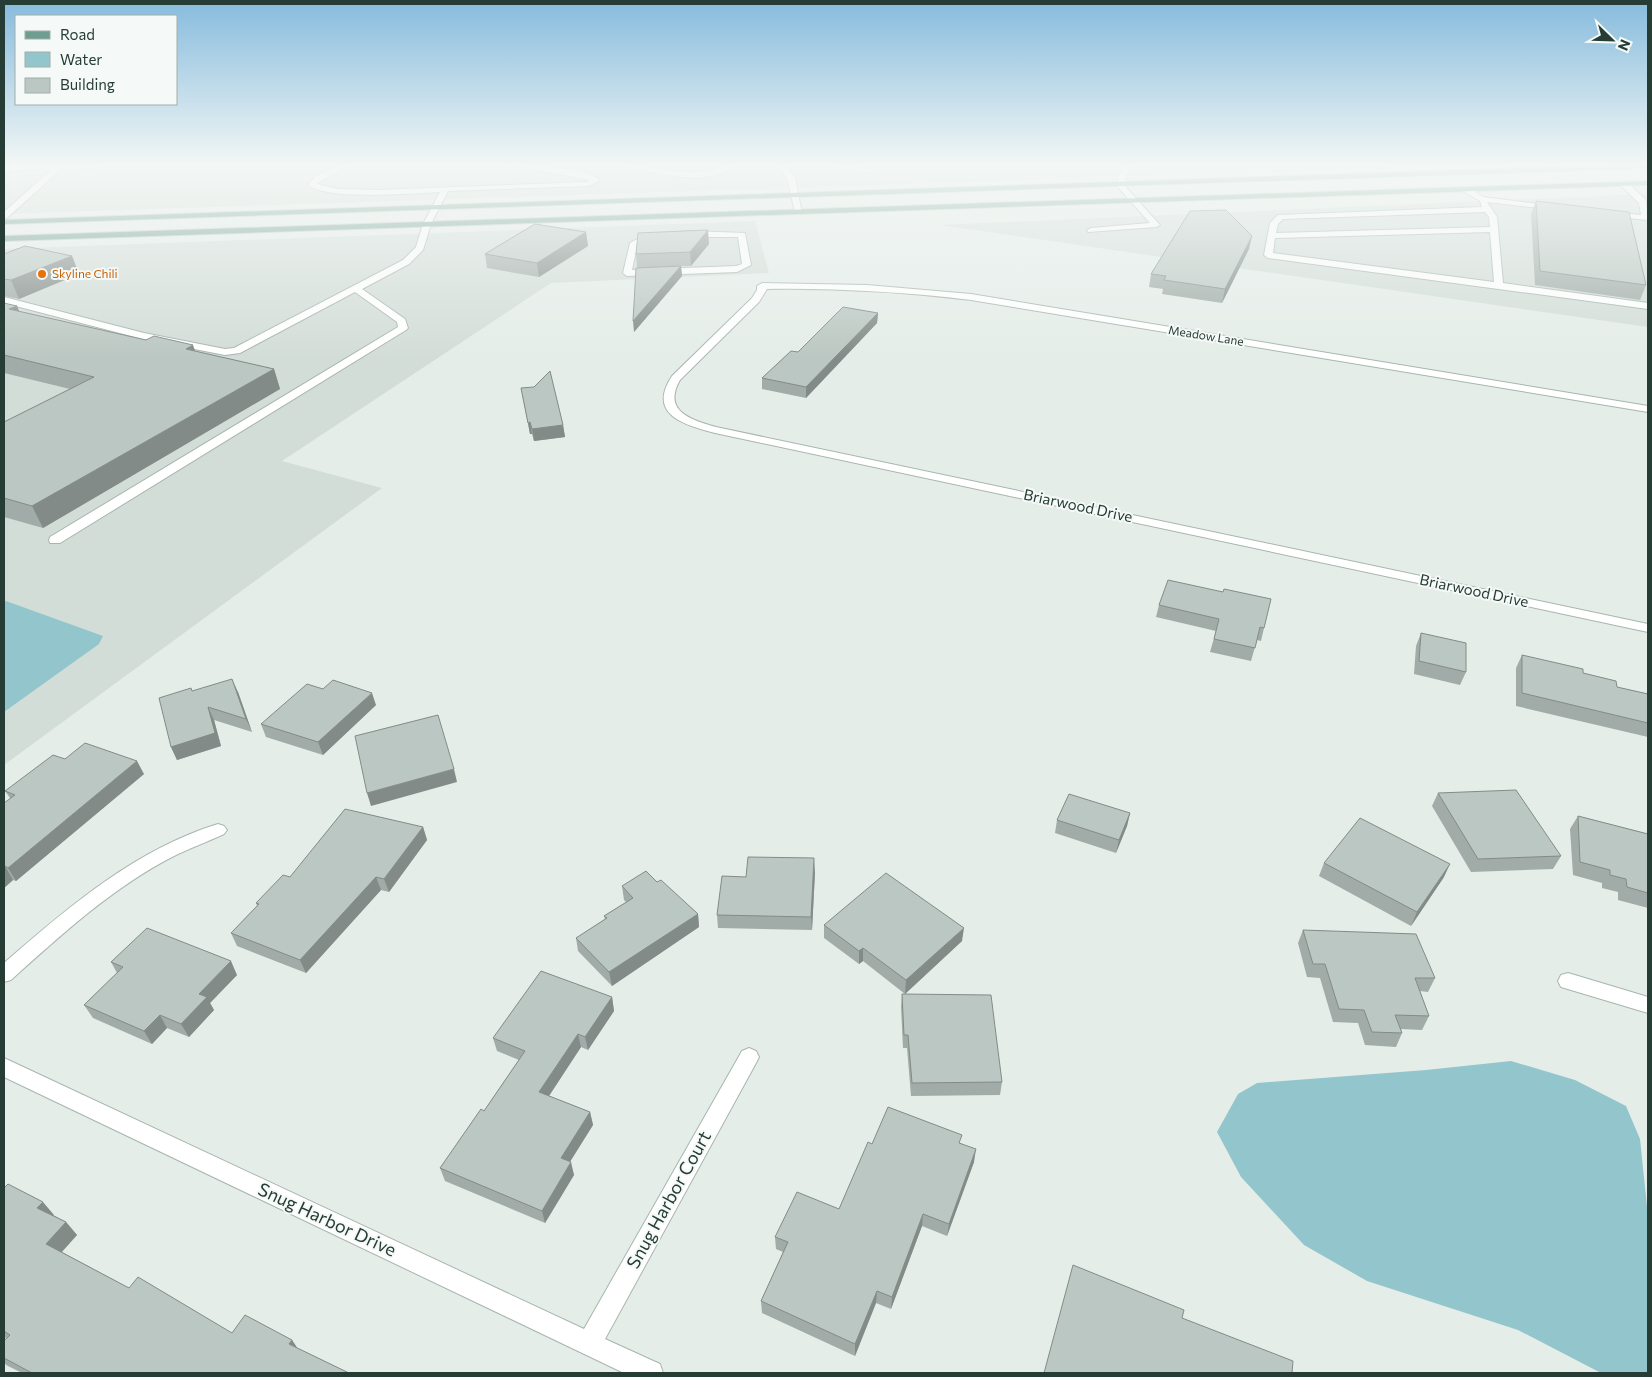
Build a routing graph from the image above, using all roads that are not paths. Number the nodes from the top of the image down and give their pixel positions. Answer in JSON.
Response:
{"nodes":[{"id":1,"x":279,"y":229,"type":"edge"},
{"id":2,"x":425,"y":229,"type":"edge"},
{"id":3,"x":689,"y":229,"type":"edge"},
{"id":4,"x":1101,"y":229,"type":"edge"},
{"id":5,"x":1273,"y":229,"type":"edge"},
{"id":6,"x":1486,"y":229,"type":"edge"},
{"id":7,"x":1494,"y":229,"type":"edge"},
{"id":8,"x":1091,"y":230,"type":"dead end"},
{"id":9,"x":690,"y":234,"type":"junction"},
{"id":10,"x":1271,"y":236,"type":"junction"},
{"id":11,"x":4,"y":239,"type":"edge"},
{"id":12,"x":1499,"y":285,"type":"junction"},
{"id":13,"x":762,"y":286,"type":"joint"},
{"id":14,"x":354,"y":288,"type":"junction"},
{"id":15,"x":4,"y":300,"type":"edge"},
{"id":16,"x":1648,"y":306,"type":"edge"},
{"id":17,"x":1648,"y":409,"type":"edge"},
{"id":18,"x":55,"y":540,"type":"dead end"},
{"id":19,"x":1648,"y":628,"type":"edge"},
{"id":20,"x":218,"y":830,"type":"dead end"},
{"id":21,"x":4,"y":974,"type":"edge"},
{"id":22,"x":1568,"y":981,"type":"dead end"},
{"id":23,"x":1648,"y":1005,"type":"edge"},
{"id":24,"x":748,"y":1057,"type":"dead end"},
{"id":25,"x":4,"y":1067,"type":"edge"},
{"id":26,"x":589,"y":1344,"type":"junction"},
{"id":27,"x":651,"y":1373,"type":"edge"}],
"edges":[{"from":1,"to":11,"type":"main road"},
{"from":2,"to":14,"type":"street"},
{"from":3,"to":9,"type":"street"},
{"from":4,"to":8,"type":"street"},
{"from":5,"to":10,"type":"street"},
{"from":6,"to":10,"type":"street"},
{"from":7,"to":12,"type":"street"},
{"from":9,"to":9,"type":"street"},
{"from":10,"to":12,"type":"street"},
{"from":12,"to":16,"type":"street"},
{"from":13,"to":17,"type":"street","name":"Meadow Lane"},
{"from":13,"to":19,"type":"street","name":"Briarwood Drive"},
{"from":14,"to":15,"type":"street"},
{"from":14,"to":18,"type":"street"},
{"from":20,"to":21,"type":"street"},
{"from":22,"to":23,"type":"street"},
{"from":24,"to":26,"type":"street","name":"Snug Harbor Court"},
{"from":25,"to":26,"type":"street","name":"Snug Harbor Drive"},
{"from":26,"to":27,"type":"street","name":"Snug Harbor Drive"}]}
